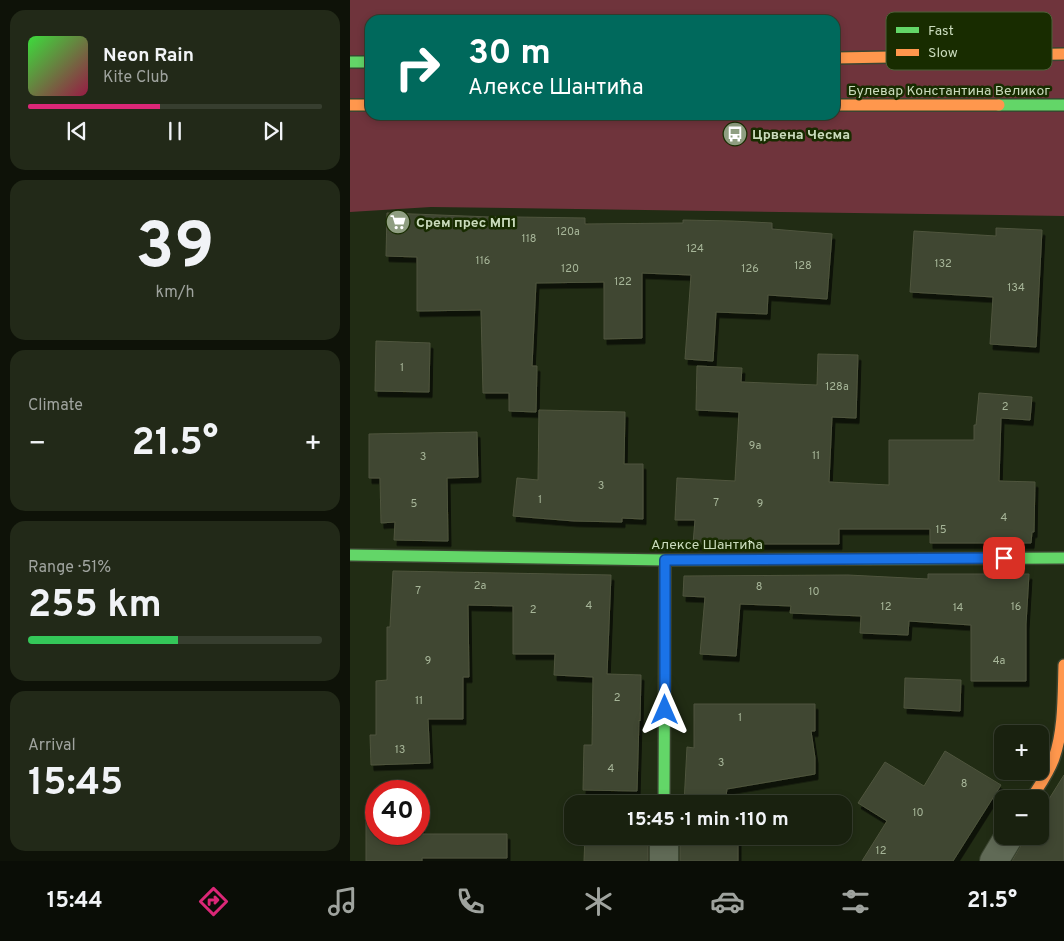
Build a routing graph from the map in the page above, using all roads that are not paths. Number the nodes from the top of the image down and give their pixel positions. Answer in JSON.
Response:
{"nodes":[{"id":1,"x":886,"y":57,"type":"edge"},
{"id":2,"x":840,"y":58,"type":"edge"},
{"id":3,"x":350,"y":62,"type":"edge"},
{"id":4,"x":365,"y":62,"type":"edge"},
{"id":5,"x":350,"y":105,"type":"edge"},
{"id":6,"x":365,"y":105,"type":"edge"},
{"id":7,"x":840,"y":105,"type":"edge"},
{"id":8,"x":1064,"y":105,"type":"edge"},
{"id":9,"x":350,"y":555,"type":"edge"},
{"id":10,"x":1064,"y":558,"type":"edge"},
{"id":11,"x":665,"y":560,"type":"junction"},
{"id":12,"x":1064,"y":665,"type":"edge"},
{"id":13,"x":1036,"y":790,"type":"edge"},
{"id":14,"x":664,"y":795,"type":"edge"},
{"id":15,"x":664,"y":845,"type":"edge"},
{"id":16,"x":1004,"y":845,"type":"edge"},
{"id":17,"x":664,"y":861,"type":"edge"},
{"id":18,"x":994,"y":861,"type":"edge"}],
"edges":[{"from":1,"to":2,"type":"street"},
{"from":3,"to":4,"type":"street"},
{"from":5,"to":6,"type":"street"},
{"from":7,"to":8,"type":"street","name":"Булевар Константина Великог"},
{"from":9,"to":11,"type":"street","name":"Алексе Шантића"},
{"from":10,"to":11,"type":"street","name":"Алексе Шантића"},
{"from":11,"to":14,"type":"street"},
{"from":12,"to":13,"type":"street"},
{"from":15,"to":17,"type":"street"},
{"from":16,"to":18,"type":"street"}]}
